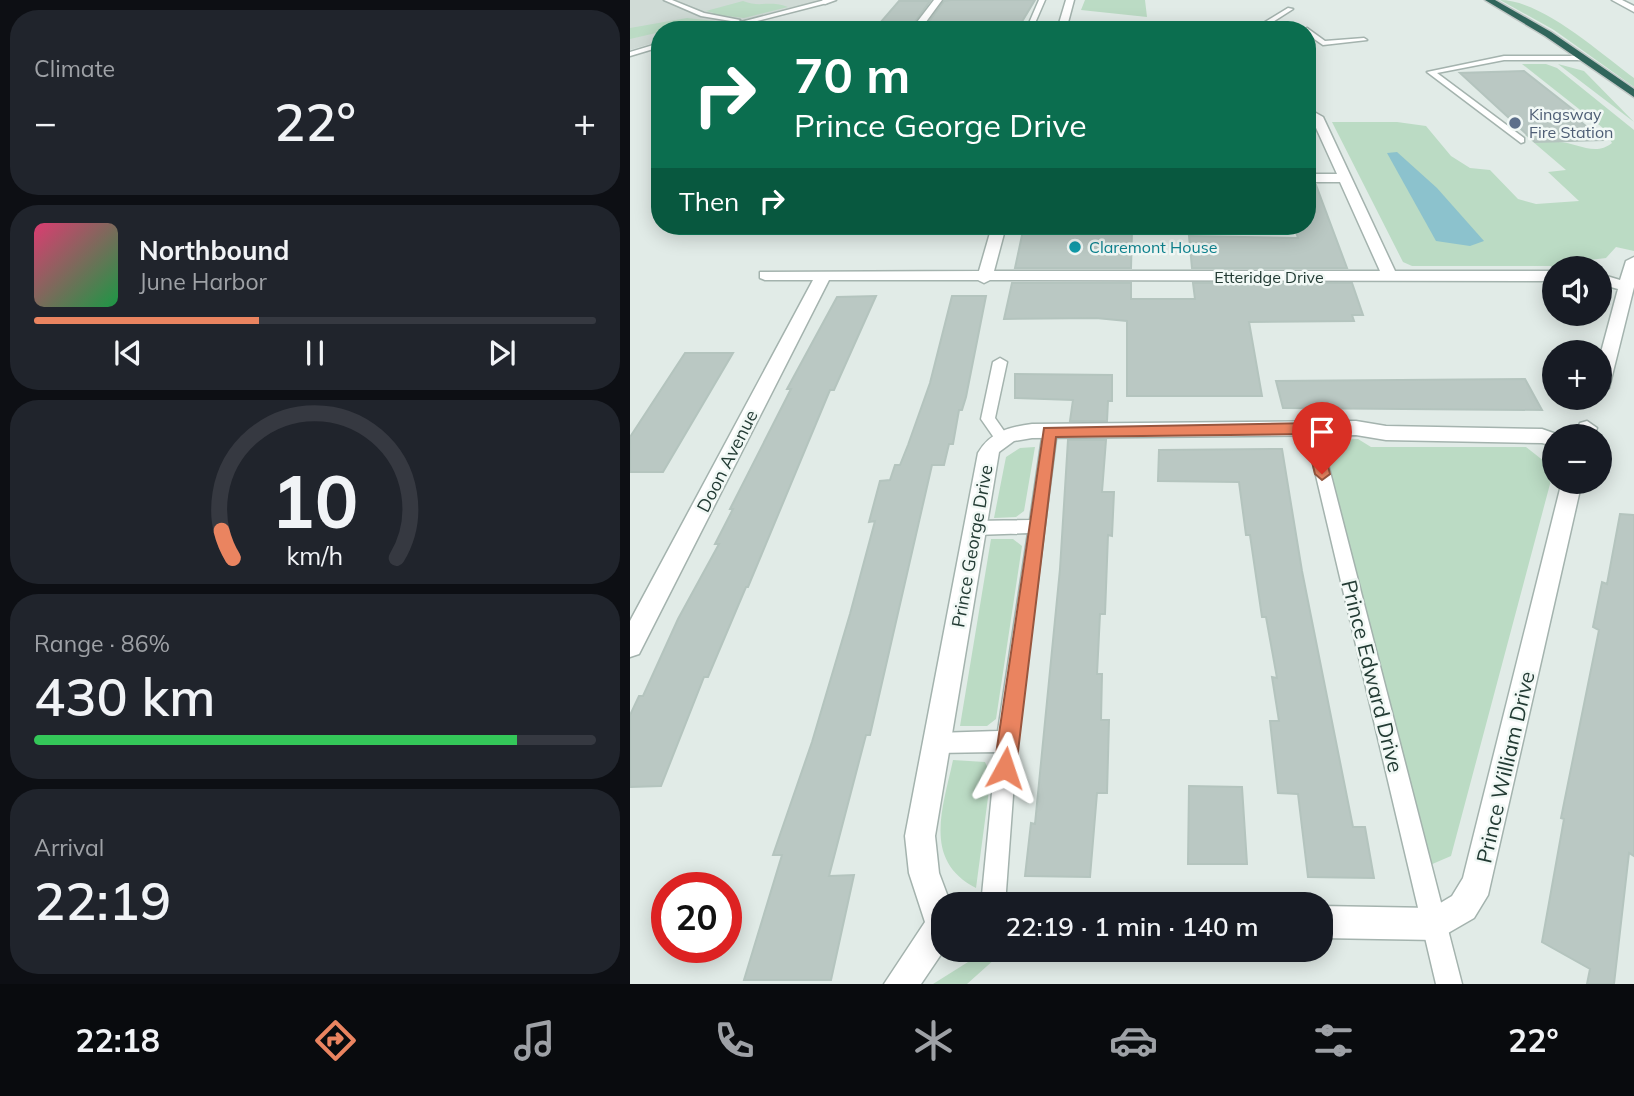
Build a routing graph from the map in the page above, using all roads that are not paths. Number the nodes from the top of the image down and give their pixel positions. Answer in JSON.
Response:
{"nodes":[{"id":1,"x":667,"y":0,"type":"edge"},
{"id":2,"x":938,"y":0,"type":"edge"},
{"id":3,"x":1042,"y":0,"type":"edge"},
{"id":4,"x":1070,"y":0,"type":"edge"},
{"id":5,"x":1489,"y":0,"type":"edge"},
{"id":6,"x":1616,"y":0,"type":"edge"},
{"id":7,"x":826,"y":1,"type":"edge"},
{"id":8,"x":1290,"y":9,"type":"dead end"},
{"id":9,"x":1634,"y":9,"type":"edge"},
{"id":10,"x":1276,"y":18,"type":"junction"},
{"id":11,"x":738,"y":21,"type":"edge"},
{"id":12,"x":747,"y":21,"type":"edge"},
{"id":13,"x":922,"y":21,"type":"edge"},
{"id":14,"x":1033,"y":21,"type":"edge"},
{"id":15,"x":1064,"y":21,"type":"edge"},
{"id":16,"x":1271,"y":21,"type":"edge"},
{"id":17,"x":1293,"y":21,"type":"dead end"},
{"id":18,"x":1316,"y":37,"type":"edge"},
{"id":19,"x":1364,"y":40,"type":"dead end"},
{"id":20,"x":651,"y":48,"type":"edge"},
{"id":21,"x":630,"y":54,"type":"edge"},
{"id":22,"x":1580,"y":58,"type":"junction"},
{"id":23,"x":1594,"y":68,"type":"junction"},
{"id":24,"x":1634,"y":94,"type":"edge"},
{"id":25,"x":1632,"y":109,"type":"dead end"},
{"id":26,"x":1316,"y":116,"type":"edge"},
{"id":27,"x":1521,"y":140,"type":"dead end"},
{"id":28,"x":1316,"y":178,"type":"edge"},
{"id":29,"x":1346,"y":178,"type":"junction"},
{"id":30,"x":996,"y":235,"type":"edge"},
{"id":31,"x":1633,"y":261,"type":"edge"},
{"id":32,"x":765,"y":275,"type":"dead end"},
{"id":33,"x":823,"y":276,"type":"junction"},
{"id":34,"x":1390,"y":276,"type":"junction"},
{"id":35,"x":1542,"y":276,"type":"edge"},
{"id":36,"x":984,"y":278,"type":"junction"},
{"id":37,"x":1612,"y":282,"type":"edge"},
{"id":38,"x":1624,"y":286,"type":"junction"},
{"id":39,"x":1609,"y":340,"type":"edge"},
{"id":40,"x":1000,"y":362,"type":"dead end"},
{"id":41,"x":1312,"y":429,"type":"junction"},
{"id":42,"x":1050,"y":432,"type":"junction"},
{"id":43,"x":1542,"y":436,"type":"edge"},
{"id":44,"x":1002,"y":438,"type":"junction"},
{"id":45,"x":1569,"y":494,"type":"edge"},
{"id":46,"x":1036,"y":526,"type":"junction"},
{"id":47,"x":975,"y":528,"type":"junction"},
{"id":48,"x":638,"y":614,"type":"edge"},
{"id":49,"x":630,"y":646,"type":"edge"},
{"id":50,"x":1007,"y":741,"type":"junction"},
{"id":51,"x":936,"y":743,"type":"junction"},
{"id":52,"x":931,"y":892,"type":"edge"},
{"id":53,"x":994,"y":892,"type":"edge"},
{"id":54,"x":1333,"y":922,"type":"edge"},
{"id":55,"x":1436,"y":924,"type":"junction"},
{"id":56,"x":931,"y":941,"type":"edge"},
{"id":57,"x":901,"y":984,"type":"edge"},
{"id":58,"x":1449,"y":984,"type":"edge"}],
"edges":[{"from":1,"to":11,"type":"lane"},
{"from":2,"to":13,"type":"street"},
{"from":3,"to":14,"type":"lane"},
{"from":4,"to":15,"type":"street"},
{"from":5,"to":22,"type":"highway"},
{"from":6,"to":9,"type":"street"},
{"from":7,"to":12,"type":"lane"},
{"from":8,"to":10,"type":"lane"},
{"from":10,"to":16,"type":"lane"},
{"from":10,"to":17,"type":"lane"},
{"from":18,"to":19,"type":"lane"},
{"from":20,"to":21,"type":"lane"},
{"from":22,"to":23,"type":"highway"},
{"from":22,"to":27,"type":"lane"},
{"from":23,"to":24,"type":"highway"},
{"from":23,"to":25,"type":"highway"},
{"from":26,"to":29,"type":"street"},
{"from":28,"to":29,"type":"street"},
{"from":29,"to":34,"type":"street"},
{"from":30,"to":36,"type":"street"},
{"from":31,"to":38,"type":"street"},
{"from":32,"to":33,"type":"street","name":"Etteridge Drive"},
{"from":33,"to":36,"type":"street","name":"Etteridge Drive"},
{"from":33,"to":48,"type":"street","name":"Doon Avenue"},
{"from":34,"to":35,"type":"street","name":"Etteridge Drive"},
{"from":34,"to":36,"type":"street","name":"Etteridge Drive"},
{"from":37,"to":38,"type":"street"},
{"from":38,"to":39,"type":"street"},
{"from":40,"to":44,"type":"lane"},
{"from":41,"to":42,"type":"street"},
{"from":41,"to":43,"type":"street"},
{"from":41,"to":55,"type":"lane","name":"Prince Edward Drive"},
{"from":42,"to":44,"type":"street"},
{"from":42,"to":46,"type":"lane"},
{"from":44,"to":47,"type":"street","name":"Prince George Drive"},
{"from":45,"to":55,"type":"street","name":"Prince William Drive"},
{"from":46,"to":47,"type":"lane"},
{"from":46,"to":50,"type":"lane"},
{"from":47,"to":51,"type":"street","name":"Prince George Drive"},
{"from":48,"to":49,"type":"street","name":"Doon Avenue"},
{"from":50,"to":51,"type":"lane"},
{"from":50,"to":53,"type":"lane"},
{"from":51,"to":52,"type":"street","name":"Prince George Drive"},
{"from":54,"to":55,"type":"street"},
{"from":55,"to":58,"type":"lane","name":"Prince Edward Drive"},
{"from":56,"to":57,"type":"street","name":"Prince George Drive"}]}
